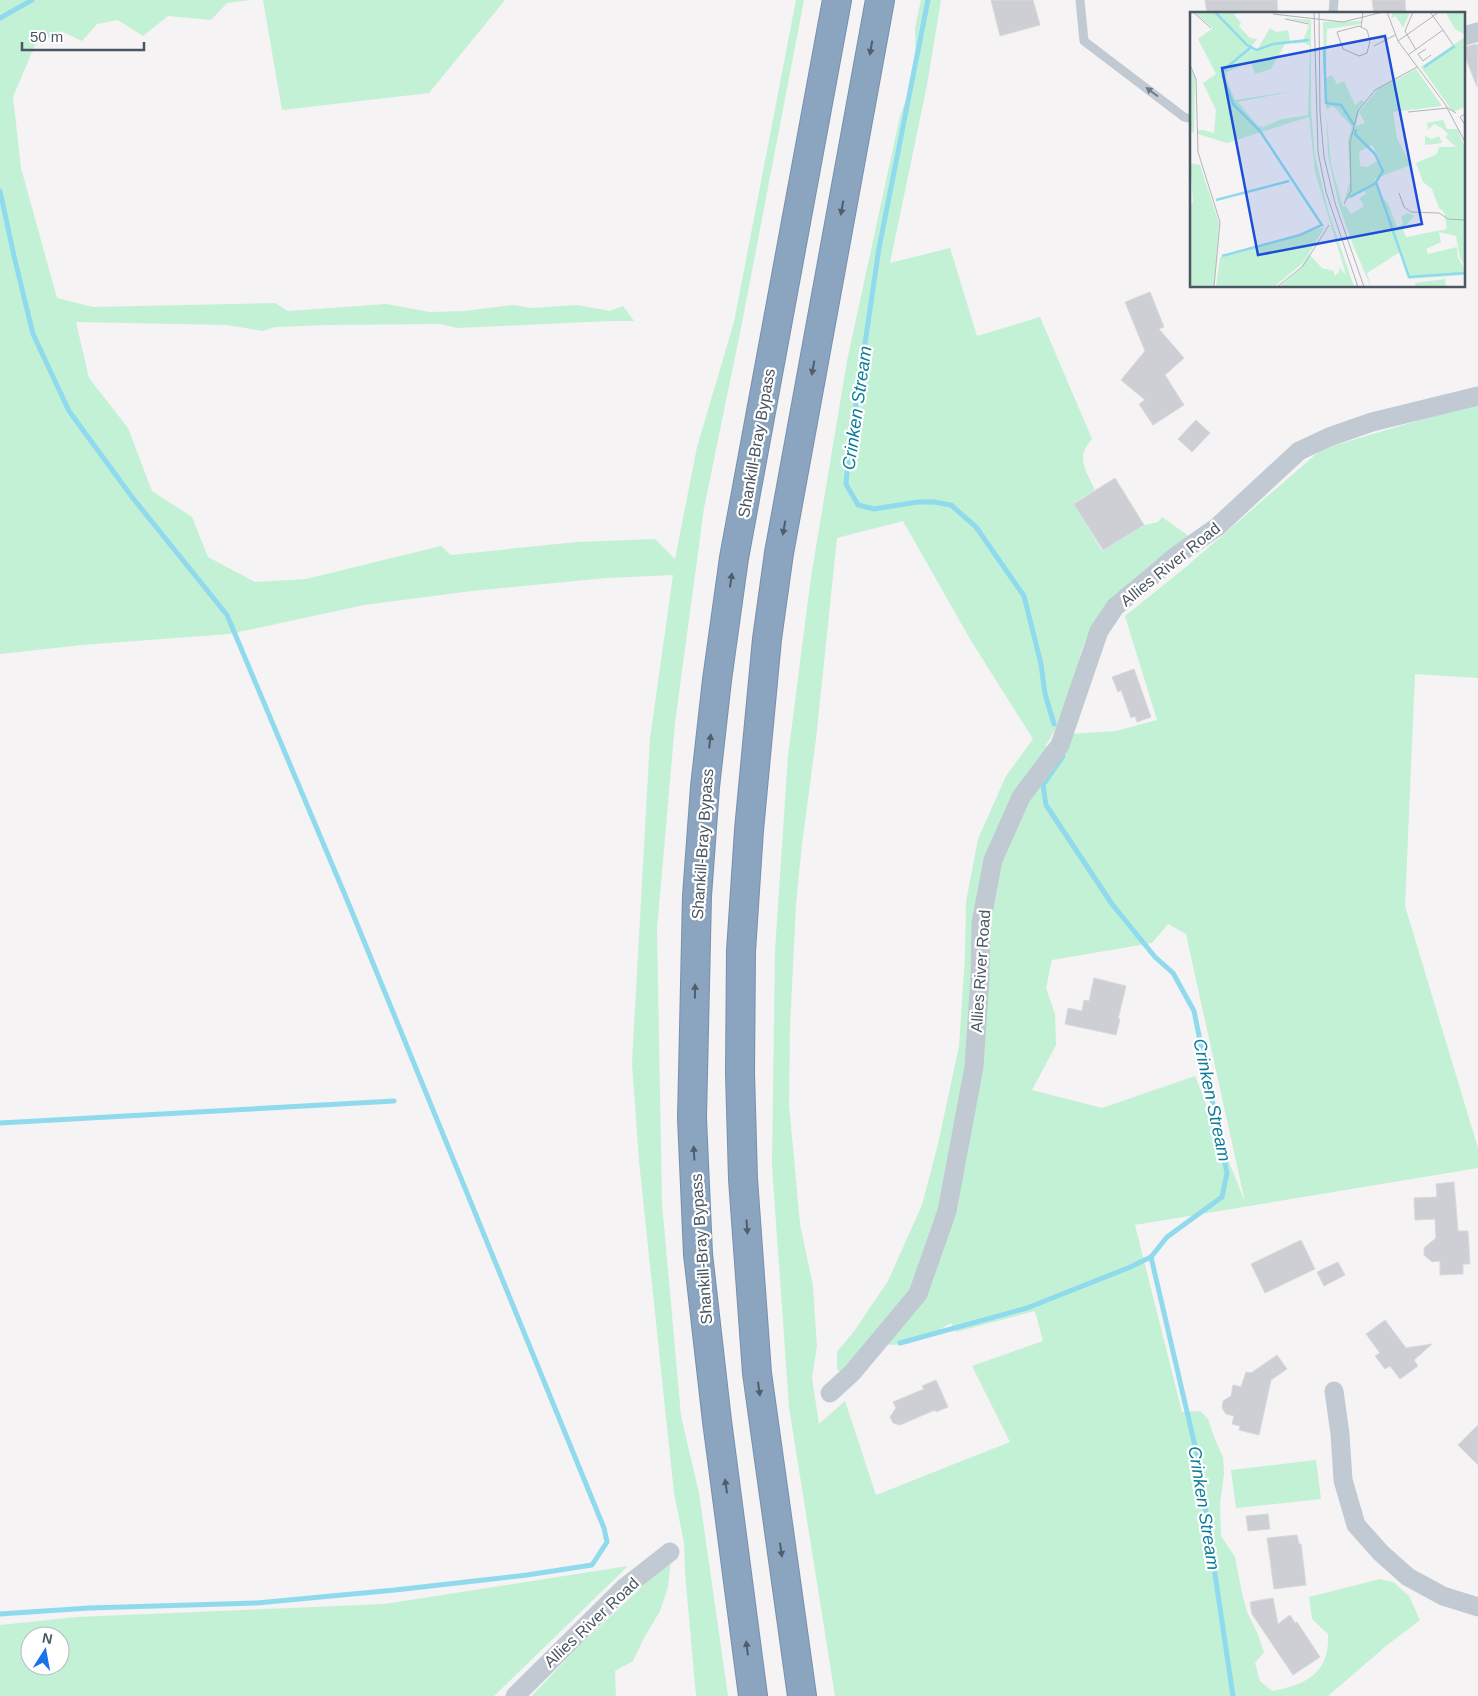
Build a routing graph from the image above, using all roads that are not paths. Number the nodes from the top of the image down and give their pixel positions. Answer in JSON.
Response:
{"nodes":[{"id":1,"x":837,"y":0,"type":"edge"},
{"id":2,"x":880,"y":0,"type":"edge"},
{"id":3,"x":1080,"y":0,"type":"edge"},
{"id":4,"x":1190,"y":118,"type":"edge"},
{"id":5,"x":1478,"y":396,"type":"edge"},
{"id":6,"x":1334,"y":1391,"type":"dead end"},
{"id":7,"x":830,"y":1393,"type":"dead end"},
{"id":8,"x":670,"y":1552,"type":"dead end"},
{"id":9,"x":1478,"y":1606,"type":"edge"},
{"id":10,"x":798,"y":1660,"type":"junction"},
{"id":11,"x":515,"y":1696,"type":"edge"},
{"id":12,"x":753,"y":1696,"type":"edge"},
{"id":13,"x":802,"y":1696,"type":"edge"},
{"id":14,"x":806,"y":1696,"type":"edge"}],
"edges":[{"from":12,"to":1,"type":"highway","name":"Shankill-Bray Bypass","one_way":true},
{"from":2,"to":10,"type":"highway","one_way":true},
{"from":4,"to":3,"type":"lane","one_way":true},
{"from":5,"to":7,"type":"street","name":"Allies River Road"},
{"from":6,"to":9,"type":"street"},
{"from":8,"to":11,"type":"street","name":"Allies River Road"},
{"from":10,"to":13,"type":"highway"},
{"from":10,"to":14,"type":"highway"}]}
